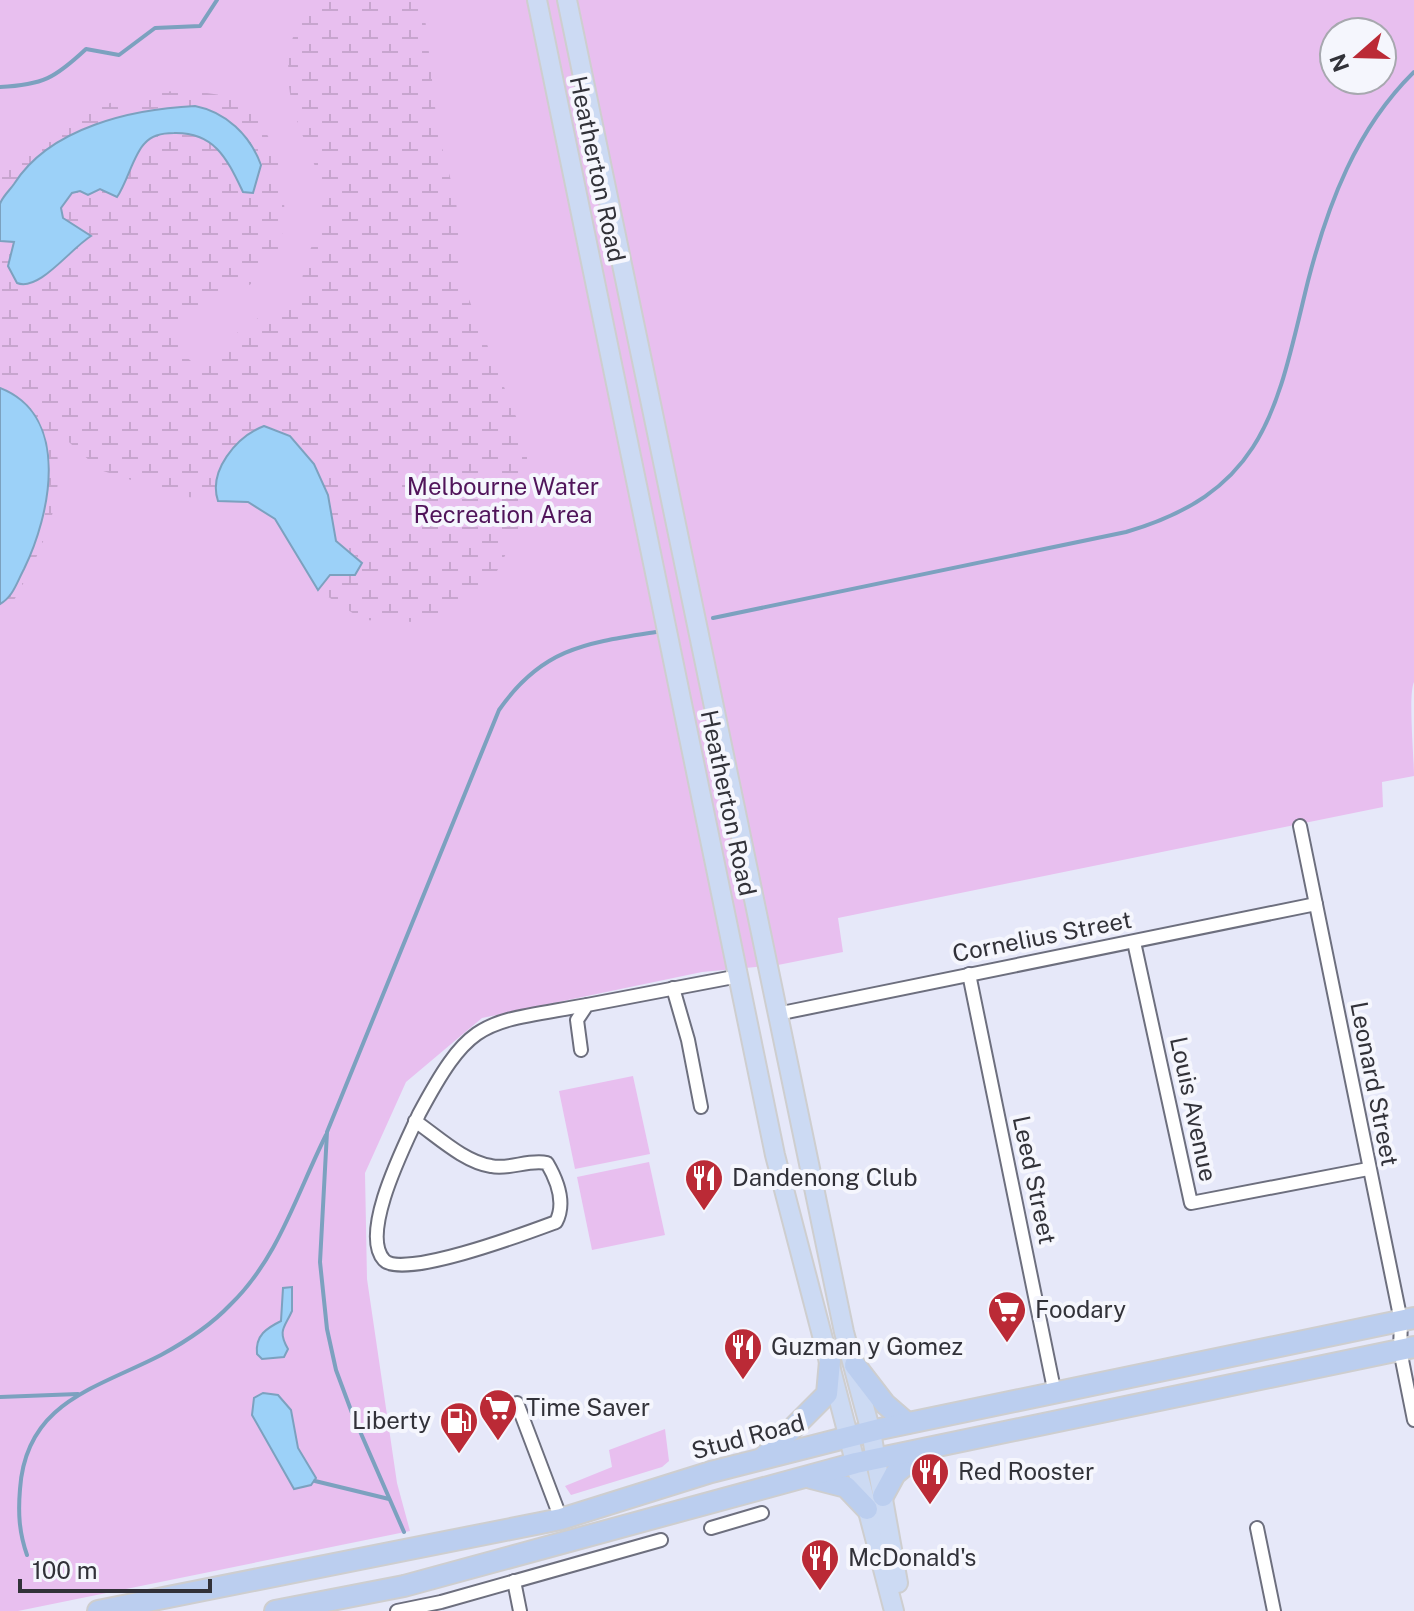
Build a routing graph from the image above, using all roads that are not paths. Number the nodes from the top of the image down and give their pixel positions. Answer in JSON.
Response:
{"nodes":[{"id":1,"x":537,"y":0,"type":"edge"},
{"id":2,"x":567,"y":0,"type":"edge"},
{"id":3,"x":1300,"y":826,"type":"dead end"},
{"id":4,"x":1316,"y":904,"type":"junction"},
{"id":5,"x":1134,"y":942,"type":"junction"},
{"id":6,"x":768,"y":970,"type":"junction"},
{"id":7,"x":969,"y":974,"type":"junction"},
{"id":8,"x":739,"y":976,"type":"junction"},
{"id":9,"x":673,"y":988,"type":"junction"},
{"id":10,"x":587,"y":1005,"type":"junction"},
{"id":11,"x":777,"y":1014,"type":"junction"},
{"id":12,"x":748,"y":1020,"type":"junction"},
{"id":13,"x":581,"y":1050,"type":"dead end"},
{"id":14,"x":701,"y":1107,"type":"dead end"},
{"id":15,"x":415,"y":1121,"type":"junction"},
{"id":16,"x":1368,"y":1169,"type":"junction"},
{"id":17,"x":1408,"y":1319,"type":"edge"},
{"id":18,"x":1407,"y":1348,"type":"edge"},
{"id":19,"x":830,"y":1361,"type":"junction"},
{"id":20,"x":855,"y":1365,"type":"junction"},
{"id":21,"x":1055,"y":1394,"type":"junction"},
{"id":22,"x":517,"y":1403,"type":"dead end"},
{"id":23,"x":1414,"y":1420,"type":"edge"},
{"id":24,"x":907,"y":1423,"type":"junction"},
{"id":25,"x":871,"y":1432,"type":"junction"},
{"id":26,"x":850,"y":1437,"type":"junction"},
{"id":27,"x":925,"y":1449,"type":"junction"},
{"id":28,"x":763,"y":1458,"type":"junction"},
{"id":29,"x":876,"y":1459,"type":"junction"},
{"id":30,"x":856,"y":1463,"type":"junction"},
{"id":31,"x":807,"y":1477,"type":"junction"},
{"id":32,"x":731,"y":1499,"type":"junction"},
{"id":33,"x":875,"y":1502,"type":"junction"},
{"id":34,"x":762,"y":1513,"type":"dead end"},
{"id":35,"x":561,"y":1519,"type":"junction"},
{"id":36,"x":737,"y":1520,"type":"junction"},
{"id":37,"x":711,"y":1528,"type":"dead end"},
{"id":38,"x":1257,"y":1528,"type":"dead end"},
{"id":39,"x":661,"y":1540,"type":"dead end"},
{"id":40,"x":514,"y":1581,"type":"junction"},
{"id":41,"x":127,"y":1608,"type":"edge"},
{"id":42,"x":98,"y":1611,"type":"edge"},
{"id":43,"x":275,"y":1611,"type":"edge"},
{"id":44,"x":397,"y":1611,"type":"edge"},
{"id":45,"x":520,"y":1611,"type":"edge"},
{"id":46,"x":894,"y":1611,"type":"edge"},
{"id":47,"x":901,"y":1611,"type":"edge"},
{"id":48,"x":1274,"y":1611,"type":"edge"}],
"edges":[{"from":1,"to":8,"type":"main road","name":"Heatherton Road"},
{"from":2,"to":6,"type":"main road","name":"Heatherton Road"},
{"from":3,"to":4,"type":"street","name":"Leonard Street"},
{"from":4,"to":5,"type":"street","name":"Cornelius Street"},
{"from":4,"to":16,"type":"street","name":"Leonard Street"},
{"from":5,"to":7,"type":"street","name":"Cornelius Street"},
{"from":5,"to":16,"type":"street","name":"Louis Avenue"},
{"from":6,"to":8,"type":"main road"},
{"from":6,"to":11,"type":"main road","name":"Heatherton Road"},
{"from":7,"to":11,"type":"street","name":"Cornelius Street"},
{"from":7,"to":21,"type":"street","name":"Leed Street"},
{"from":8,"to":9,"type":"street"},
{"from":8,"to":12,"type":"main road","name":"Heatherton Road"},
{"from":9,"to":10,"type":"street"},
{"from":9,"to":14,"type":"street"},
{"from":10,"to":13,"type":"street"},
{"from":10,"to":15,"type":"street"},
{"from":11,"to":12,"type":"main road"},
{"from":11,"to":20,"type":"main road","name":"Heatherton Road"},
{"from":12,"to":19,"type":"main road","name":"Heatherton Road"},
{"from":15,"to":15,"type":"street"},
{"from":16,"to":17,"type":"street","name":"Leonard Street"},
{"from":17,"to":18,"type":"street","name":"Leonard Street"},
{"from":17,"to":21,"type":"highway","name":"Stud Road"},
{"from":18,"to":23,"type":"street","name":"Leonard Street"},
{"from":18,"to":27,"type":"highway"},
{"from":19,"to":26,"type":"main road","name":"Heatherton Road"},
{"from":19,"to":28,"type":"highway"},
{"from":20,"to":24,"type":"highway"},
{"from":20,"to":25,"type":"main road","name":"Heatherton Road"},
{"from":21,"to":24,"type":"highway","name":"Stud Road"},
{"from":22,"to":35,"type":"street"},
{"from":24,"to":25,"type":"highway","name":"Stud Road"},
{"from":25,"to":26,"type":"highway","name":"Stud Road"},
{"from":25,"to":29,"type":"main road","name":"Heatherton Road"},
{"from":26,"to":28,"type":"highway","name":"Stud Road"},
{"from":26,"to":30,"type":"main road","name":"Heatherton Road"},
{"from":27,"to":29,"type":"highway"},
{"from":27,"to":33,"type":"highway"},
{"from":28,"to":35,"type":"highway","name":"Stud Road"},
{"from":29,"to":30,"type":"highway"},
{"from":29,"to":33,"type":"main road","name":"Heatherton Road"},
{"from":30,"to":31,"type":"highway"},
{"from":30,"to":33,"type":"main road","name":"Heatherton Road"},
{"from":31,"to":32,"type":"highway"},
{"from":31,"to":33,"type":"highway"},
{"from":32,"to":36,"type":"street"},
{"from":32,"to":43,"type":"highway"},
{"from":33,"to":46,"type":"main road","name":"Heatherton Road"},
{"from":33,"to":47,"type":"main road","name":"Heatherton Road"},
{"from":34,"to":36,"type":"street"},
{"from":35,"to":41,"type":"highway","name":"Stud Road"},
{"from":36,"to":37,"type":"street"},
{"from":38,"to":48,"type":"street"},
{"from":39,"to":40,"type":"street"},
{"from":40,"to":44,"type":"street"},
{"from":40,"to":45,"type":"street"},
{"from":41,"to":42,"type":"highway","name":"Stud Road"}]}
